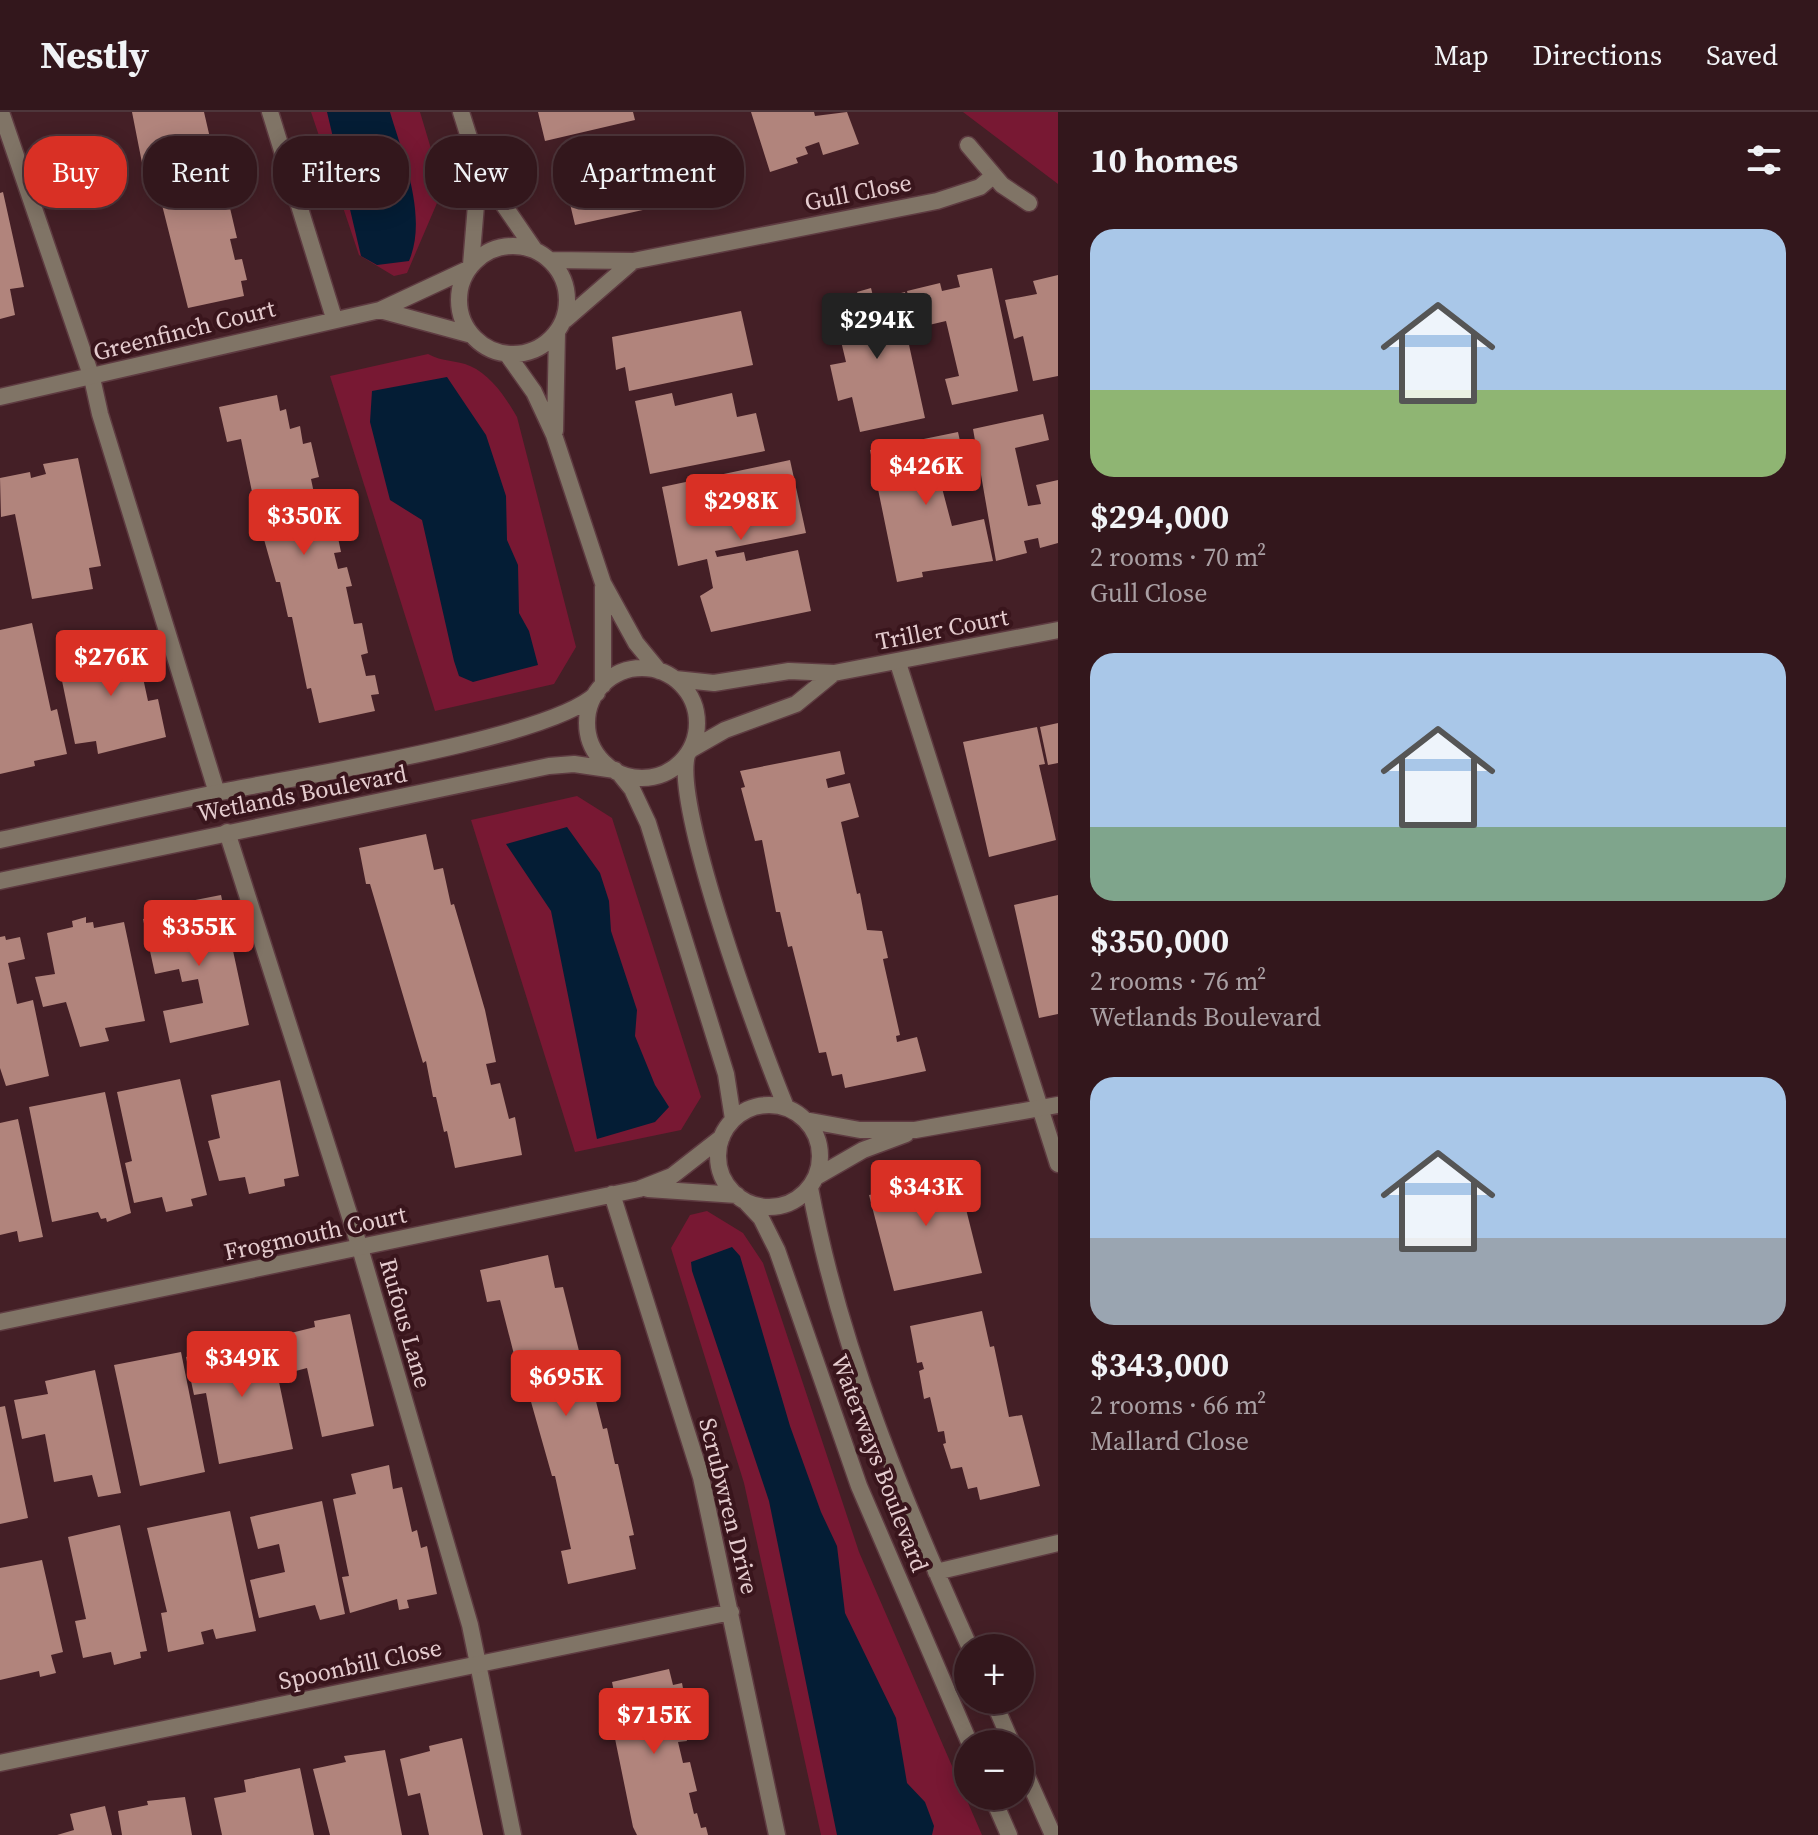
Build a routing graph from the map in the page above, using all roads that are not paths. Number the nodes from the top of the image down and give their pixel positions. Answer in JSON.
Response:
{"nodes":[{"id":1,"x":1,"y":112,"type":"edge"},
{"id":2,"x":270,"y":112,"type":"edge"},
{"id":3,"x":461,"y":112,"type":"edge"},
{"id":4,"x":469,"y":136,"type":"edge"},
{"id":5,"x":968,"y":145,"type":"dead end"},
{"id":6,"x":993,"y":176,"type":"junction"},
{"id":7,"x":1029,"y":203,"type":"dead end"},
{"id":8,"x":475,"y":208,"type":"edge"},
{"id":9,"x":506,"y":208,"type":"edge"},
{"id":10,"x":534,"y":249,"type":"junction"},
{"id":11,"x":550,"y":260,"type":"junction"},
{"id":12,"x":633,"y":261,"type":"junction"},
{"id":13,"x":469,"y":267,"type":"junction"},
{"id":14,"x":380,"y":310,"type":"junction"},
{"id":15,"x":334,"y":318,"type":"junction"},
{"id":16,"x":560,"y":326,"type":"junction"},
{"id":17,"x":472,"y":335,"type":"junction"},
{"id":18,"x":507,"y":354,"type":"junction"},
{"id":19,"x":92,"y":378,"type":"junction"},
{"id":20,"x":0,"y":397,"type":"edge"},
{"id":21,"x":554,"y":435,"type":"junction"},
{"id":22,"x":603,"y":583,"type":"junction"},
{"id":23,"x":1058,"y":630,"type":"edge"},
{"id":24,"x":898,"y":663,"type":"junction"},
{"id":25,"x":659,"y":671,"type":"junction"},
{"id":26,"x":834,"y":673,"type":"junction"},
{"id":27,"x":675,"y":679,"type":"junction"},
{"id":28,"x":600,"y":689,"type":"junction"},
{"id":29,"x":688,"y":753,"type":"junction"},
{"id":30,"x":617,"y":772,"type":"junction"},
{"id":31,"x":217,"y":793,"type":"junction"},
{"id":32,"x":227,"y":832,"type":"junction"},
{"id":33,"x":0,"y":840,"type":"edge"},
{"id":34,"x":0,"y":881,"type":"edge"},
{"id":35,"x":786,"y":1107,"type":"junction"},
{"id":36,"x":1050,"y":1107,"type":"edge"},
{"id":37,"x":733,"y":1119,"type":"junction"},
{"id":38,"x":805,"y":1120,"type":"junction"},
{"id":39,"x":915,"y":1130,"type":"junction"},
{"id":40,"x":722,"y":1137,"type":"junction"},
{"id":41,"x":1058,"y":1164,"type":"edge"},
{"id":42,"x":813,"y":1182,"type":"junction"},
{"id":43,"x":639,"y":1189,"type":"junction"},
{"id":44,"x":612,"y":1194,"type":"junction"},
{"id":45,"x":741,"y":1198,"type":"junction"},
{"id":46,"x":360,"y":1248,"type":"junction"},
{"id":47,"x":0,"y":1322,"type":"edge"},
{"id":48,"x":1058,"y":1543,"type":"edge"},
{"id":49,"x":936,"y":1572,"type":"junction"},
{"id":50,"x":731,"y":1612,"type":"junction"},
{"id":51,"x":964,"y":1634,"type":"edge"},
{"id":52,"x":478,"y":1664,"type":"junction"},
{"id":53,"x":964,"y":1730,"type":"edge"},
{"id":54,"x":0,"y":1763,"type":"edge"},
{"id":55,"x":1034,"y":1792,"type":"edge"},
{"id":56,"x":998,"y":1810,"type":"edge"},
{"id":57,"x":513,"y":1835,"type":"edge"},
{"id":58,"x":777,"y":1835,"type":"edge"},
{"id":59,"x":1009,"y":1835,"type":"edge"},
{"id":60,"x":1053,"y":1835,"type":"edge"}],
"edges":[{"from":1,"to":19,"type":"street"},
{"from":2,"to":15,"type":"street"},
{"from":3,"to":4,"type":"street"},
{"from":5,"to":6,"type":"street"},
{"from":6,"to":7,"type":"street"},
{"from":6,"to":12,"type":"street","name":"Gull Close"},
{"from":8,"to":13,"type":"street"},
{"from":9,"to":10,"type":"street"},
{"from":10,"to":11,"type":"street"},
{"from":10,"to":13,"type":"street"},
{"from":11,"to":12,"type":"street","name":"Gull Close"},
{"from":11,"to":16,"type":"street"},
{"from":12,"to":16,"type":"street","name":"Gull Close"},
{"from":13,"to":14,"type":"street","name":"Greenfinch Court"},
{"from":13,"to":17,"type":"street"},
{"from":14,"to":15,"type":"street","name":"Greenfinch Court"},
{"from":14,"to":17,"type":"street","name":"Greenfinch Court"},
{"from":15,"to":19,"type":"street","name":"Greenfinch Court"},
{"from":16,"to":18,"type":"street"},
{"from":16,"to":21,"type":"street"},
{"from":17,"to":18,"type":"street"},
{"from":18,"to":21,"type":"street"},
{"from":19,"to":20,"type":"street","name":"Greenfinch Court"},
{"from":19,"to":31,"type":"street"},
{"from":21,"to":22,"type":"street"},
{"from":22,"to":25,"type":"street"},
{"from":22,"to":28,"type":"street"},
{"from":23,"to":24,"type":"street","name":"Triller Court"},
{"from":24,"to":26,"type":"street","name":"Triller Court"},
{"from":24,"to":36,"type":"street"},
{"from":25,"to":27,"type":"street"},
{"from":25,"to":28,"type":"street"},
{"from":26,"to":27,"type":"street","name":"Triller Court"},
{"from":26,"to":29,"type":"street"},
{"from":27,"to":29,"type":"street"},
{"from":28,"to":30,"type":"street"},
{"from":28,"to":31,"type":"street","name":"Wetlands Boulevard"},
{"from":29,"to":30,"type":"street"},
{"from":29,"to":35,"type":"street"},
{"from":30,"to":32,"type":"street","name":"Wetlands Boulevard"},
{"from":30,"to":37,"type":"street"},
{"from":31,"to":33,"type":"street","name":"Wetlands Boulevard"},
{"from":32,"to":34,"type":"street","name":"Wetlands Boulevard"},
{"from":32,"to":46,"type":"street","name":"Rufous Lane"},
{"from":35,"to":37,"type":"street"},
{"from":35,"to":38,"type":"street"},
{"from":36,"to":39,"type":"street"},
{"from":36,"to":41,"type":"street"},
{"from":37,"to":40,"type":"street"},
{"from":38,"to":39,"type":"street"},
{"from":38,"to":42,"type":"street"},
{"from":39,"to":42,"type":"street"},
{"from":40,"to":43,"type":"street","name":"Frogmouth Court"},
{"from":40,"to":45,"type":"street"},
{"from":42,"to":45,"type":"street"},
{"from":42,"to":49,"type":"street","name":"Waterways Boulevard"},
{"from":43,"to":44,"type":"street","name":"Frogmouth Court"},
{"from":43,"to":45,"type":"street","name":"Frogmouth Court"},
{"from":44,"to":46,"type":"street","name":"Frogmouth Court"},
{"from":44,"to":50,"type":"street","name":"Scrubwren Drive"},
{"from":45,"to":53,"type":"street","name":"Waterways Boulevard"},
{"from":46,"to":47,"type":"street","name":"Frogmouth Court"},
{"from":46,"to":52,"type":"street","name":"Rufous Lane"},
{"from":48,"to":49,"type":"street"},
{"from":49,"to":51,"type":"street","name":"Waterways Boulevard"},
{"from":50,"to":52,"type":"street","name":"Spoonbill Close"},
{"from":50,"to":58,"type":"street","name":"Scrubwren Drive"},
{"from":52,"to":54,"type":"street","name":"Spoonbill Close"},
{"from":52,"to":57,"type":"street","name":"Rufous Lane"},
{"from":55,"to":60,"type":"street"},
{"from":56,"to":59,"type":"street"}]}
